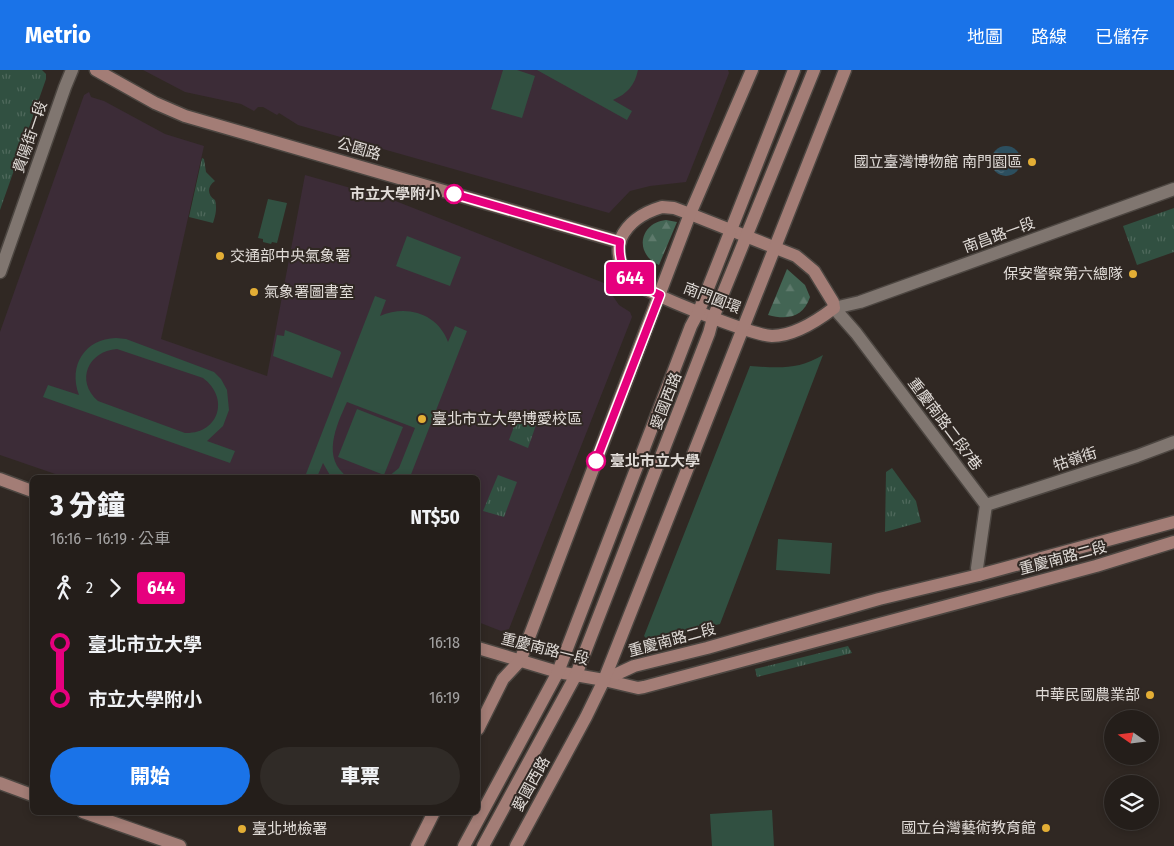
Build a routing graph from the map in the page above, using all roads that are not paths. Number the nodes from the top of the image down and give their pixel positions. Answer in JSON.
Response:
{"nodes":[{"id":1,"x":72,"y":70,"type":"edge"},
{"id":2,"x":96,"y":70,"type":"edge"},
{"id":3,"x":752,"y":70,"type":"edge"},
{"id":4,"x":794,"y":70,"type":"edge"},
{"id":5,"x":814,"y":70,"type":"edge"},
{"id":6,"x":845,"y":70,"type":"edge"},
{"id":7,"x":1174,"y":189,"type":"edge"},
{"id":8,"x":690,"y":214,"type":"junction"},
{"id":9,"x":731,"y":231,"type":"junction"},
{"id":10,"x":746,"y":236,"type":"junction"},
{"id":11,"x":620,"y":242,"type":"junction"},
{"id":12,"x":775,"y":248,"type":"junction"},
{"id":13,"x":0,"y":272,"type":"edge"},
{"id":14,"x":660,"y":295,"type":"junction"},
{"id":15,"x":834,"y":308,"type":"junction"},
{"id":16,"x":699,"y":311,"type":"junction"},
{"id":17,"x":713,"y":318,"type":"junction"},
{"id":18,"x":742,"y":328,"type":"junction"},
{"id":19,"x":1174,"y":442,"type":"edge"},
{"id":20,"x":0,"y":479,"type":"edge"},
{"id":21,"x":30,"y":490,"type":"edge"},
{"id":22,"x":986,"y":504,"type":"junction"},
{"id":23,"x":1174,"y":522,"type":"edge"},
{"id":24,"x":1174,"y":542,"type":"edge"},
{"id":25,"x":979,"y":575,"type":"junction"},
{"id":26,"x":480,"y":649,"type":"edge"},
{"id":27,"x":520,"y":661,"type":"junction"},
{"id":28,"x":558,"y":672,"type":"junction"},
{"id":29,"x":576,"y":675,"type":"junction"},
{"id":30,"x":604,"y":680,"type":"junction"},
{"id":31,"x":480,"y":725,"type":"edge"},
{"id":32,"x":0,"y":783,"type":"edge"},
{"id":33,"x":30,"y":794,"type":"edge"},
{"id":34,"x":92,"y":815,"type":"edge"},
{"id":35,"x":432,"y":815,"type":"edge"},
{"id":36,"x":180,"y":846,"type":"edge"},
{"id":37,"x":417,"y":846,"type":"edge"},
{"id":38,"x":464,"y":846,"type":"edge"},
{"id":39,"x":483,"y":846,"type":"edge"},
{"id":40,"x":516,"y":846,"type":"edge"}],
"edges":[{"from":1,"to":13,"type":"street","name":"貴陽街一段"},
{"from":2,"to":11,"type":"street","name":"公園路"},
{"from":3,"to":8,"type":"street"},
{"from":4,"to":9,"type":"street","name":"愛國西路"},
{"from":5,"to":10,"type":"street","name":"愛國西路"},
{"from":6,"to":12,"type":"street","name":"愛國西路"},
{"from":7,"to":15,"type":"street","name":"南昌路一段"},
{"from":8,"to":9,"type":"street"},
{"from":8,"to":11,"type":"street"},
{"from":8,"to":14,"type":"street"},
{"from":9,"to":10,"type":"street"},
{"from":9,"to":16,"type":"street","name":"愛國西路"},
{"from":10,"to":12,"type":"street"},
{"from":10,"to":17,"type":"street","name":"愛國西路"},
{"from":11,"to":14,"type":"street","name":"南門圓環"},
{"from":12,"to":15,"type":"street"},
{"from":12,"to":18,"type":"street","name":"愛國西路"},
{"from":14,"to":16,"type":"street","name":"南門圓環"},
{"from":14,"to":27,"type":"street"},
{"from":15,"to":18,"type":"street","name":"南門圓環"},
{"from":15,"to":22,"type":"street","name":"重慶南路二段7巷"},
{"from":16,"to":17,"type":"street","name":"南門圓環"},
{"from":16,"to":28,"type":"street","name":"愛國西路"},
{"from":17,"to":18,"type":"street","name":"南門圓環"},
{"from":17,"to":29,"type":"street","name":"愛國西路"},
{"from":18,"to":30,"type":"street","name":"愛國西路"},
{"from":19,"to":22,"type":"street","name":"牯嶺街"},
{"from":20,"to":21,"type":"street"},
{"from":22,"to":25,"type":"street"},
{"from":23,"to":25,"type":"street","name":"重慶南路二段"},
{"from":24,"to":30,"type":"street","name":"重慶南路二段"},
{"from":25,"to":30,"type":"street","name":"重慶南路二段"},
{"from":26,"to":27,"type":"street","name":"重慶南路一段"},
{"from":27,"to":28,"type":"street","name":"重慶南路一段"},
{"from":27,"to":31,"type":"street"},
{"from":28,"to":29,"type":"street","name":"重慶南路一段"},
{"from":28,"to":38,"type":"street","name":"愛國西路"},
{"from":29,"to":30,"type":"street","name":"重慶南路一段"},
{"from":29,"to":39,"type":"street","name":"愛國西路"},
{"from":30,"to":40,"type":"street","name":"愛國西路"},
{"from":32,"to":33,"type":"street"},
{"from":34,"to":36,"type":"street"},
{"from":35,"to":37,"type":"street"}]}
